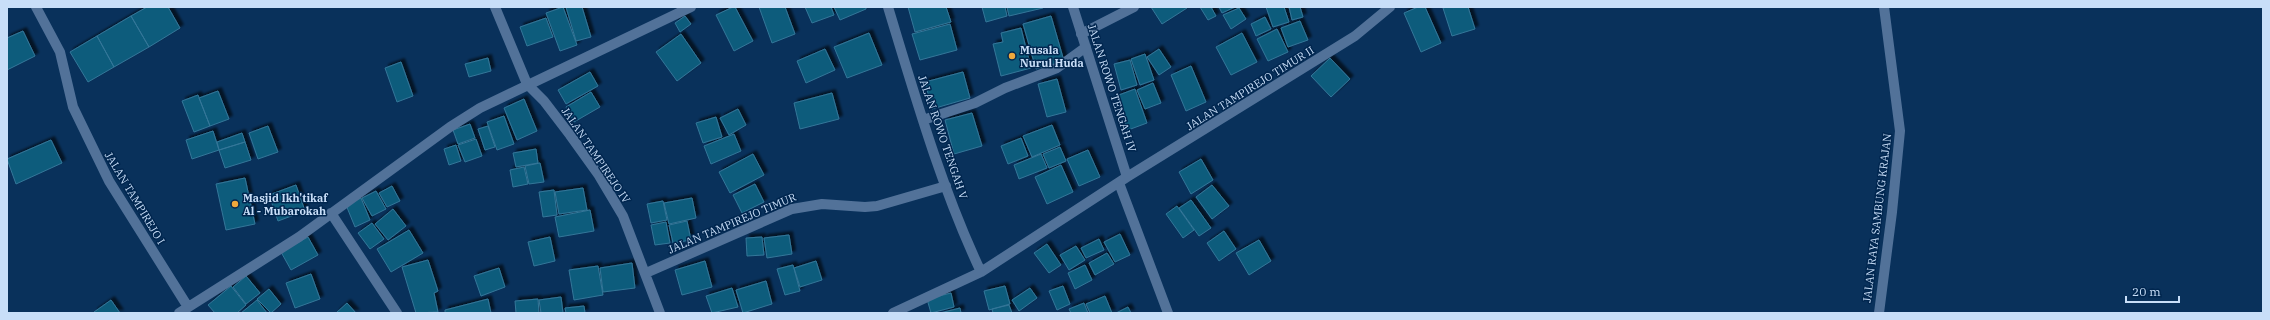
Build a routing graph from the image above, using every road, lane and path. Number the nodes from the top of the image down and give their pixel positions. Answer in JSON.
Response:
{"nodes":[{"id":1,"x":36,"y":7,"type":"edge"},
{"id":2,"x":495,"y":7,"type":"edge"},
{"id":3,"x":692,"y":7,"type":"edge"},
{"id":4,"x":888,"y":7,"type":"edge"},
{"id":5,"x":1073,"y":7,"type":"edge"},
{"id":6,"x":1134,"y":7,"type":"edge"},
{"id":7,"x":1390,"y":7,"type":"edge"},
{"id":8,"x":1884,"y":7,"type":"edge"},
{"id":9,"x":1081,"y":34,"type":"junction"},
{"id":10,"x":1086,"y":48,"type":"junction"},
{"id":11,"x":527,"y":84,"type":"junction"},
{"id":12,"x":923,"y":120,"type":"junction"},
{"id":13,"x":1123,"y":180,"type":"junction"},
{"id":14,"x":946,"y":186,"type":"junction"},
{"id":15,"x":331,"y":213,"type":"junction"},
{"id":16,"x":646,"y":272,"type":"junction"},
{"id":17,"x":981,"y":272,"type":"junction"},
{"id":18,"x":188,"y":307,"type":"junction"},
{"id":19,"x":179,"y":313,"type":"edge"},
{"id":20,"x":397,"y":313,"type":"edge"},
{"id":21,"x":660,"y":313,"type":"edge"},
{"id":22,"x":893,"y":313,"type":"edge"},
{"id":23,"x":1168,"y":313,"type":"edge"},
{"id":24,"x":1879,"y":313,"type":"edge"}],
"edges":[{"from":1,"to":18,"type":"street","name":"JALAN TAMPIREJO I"},
{"from":2,"to":11,"type":"street"},
{"from":3,"to":11,"type":"street"},
{"from":4,"to":12,"type":"street","name":"JALAN ROWO TENGAH V"},
{"from":5,"to":9,"type":"street","name":"JALAN ROWO TENGAH IV"},
{"from":6,"to":9,"type":"street"},
{"from":7,"to":13,"type":"street","name":"JALAN TAMPIREJO TIMUR II"},
{"from":8,"to":24,"type":"street","name":"JALAN RAYA SAMBUNG KRAJAN"},
{"from":9,"to":10,"type":"street","name":"JALAN ROWO TENGAH IV"},
{"from":10,"to":12,"type":"street"},
{"from":10,"to":13,"type":"street","name":"JALAN ROWO TENGAH IV"},
{"from":11,"to":15,"type":"street"},
{"from":11,"to":16,"type":"street","name":"JALAN TAMPIREJO IV"},
{"from":12,"to":14,"type":"street","name":"JALAN ROWO TENGAH V"},
{"from":13,"to":17,"type":"street","name":"JALAN TAMPIREJO TIMUR II"},
{"from":13,"to":23,"type":"street","name":"JALAN ROWO TENGAH IV"},
{"from":14,"to":16,"type":"street","name":"JALAN TAMPIREJO TIMUR"},
{"from":14,"to":17,"type":"street","name":"JALAN ROWO TENGAH V"},
{"from":15,"to":18,"type":"street"},
{"from":15,"to":20,"type":"street"},
{"from":16,"to":21,"type":"street","name":"JALAN TAMPIREJO IV"},
{"from":17,"to":22,"type":"street","name":"JALAN TAMPIREJO TIMUR II"},
{"from":18,"to":19,"type":"street"}]}
